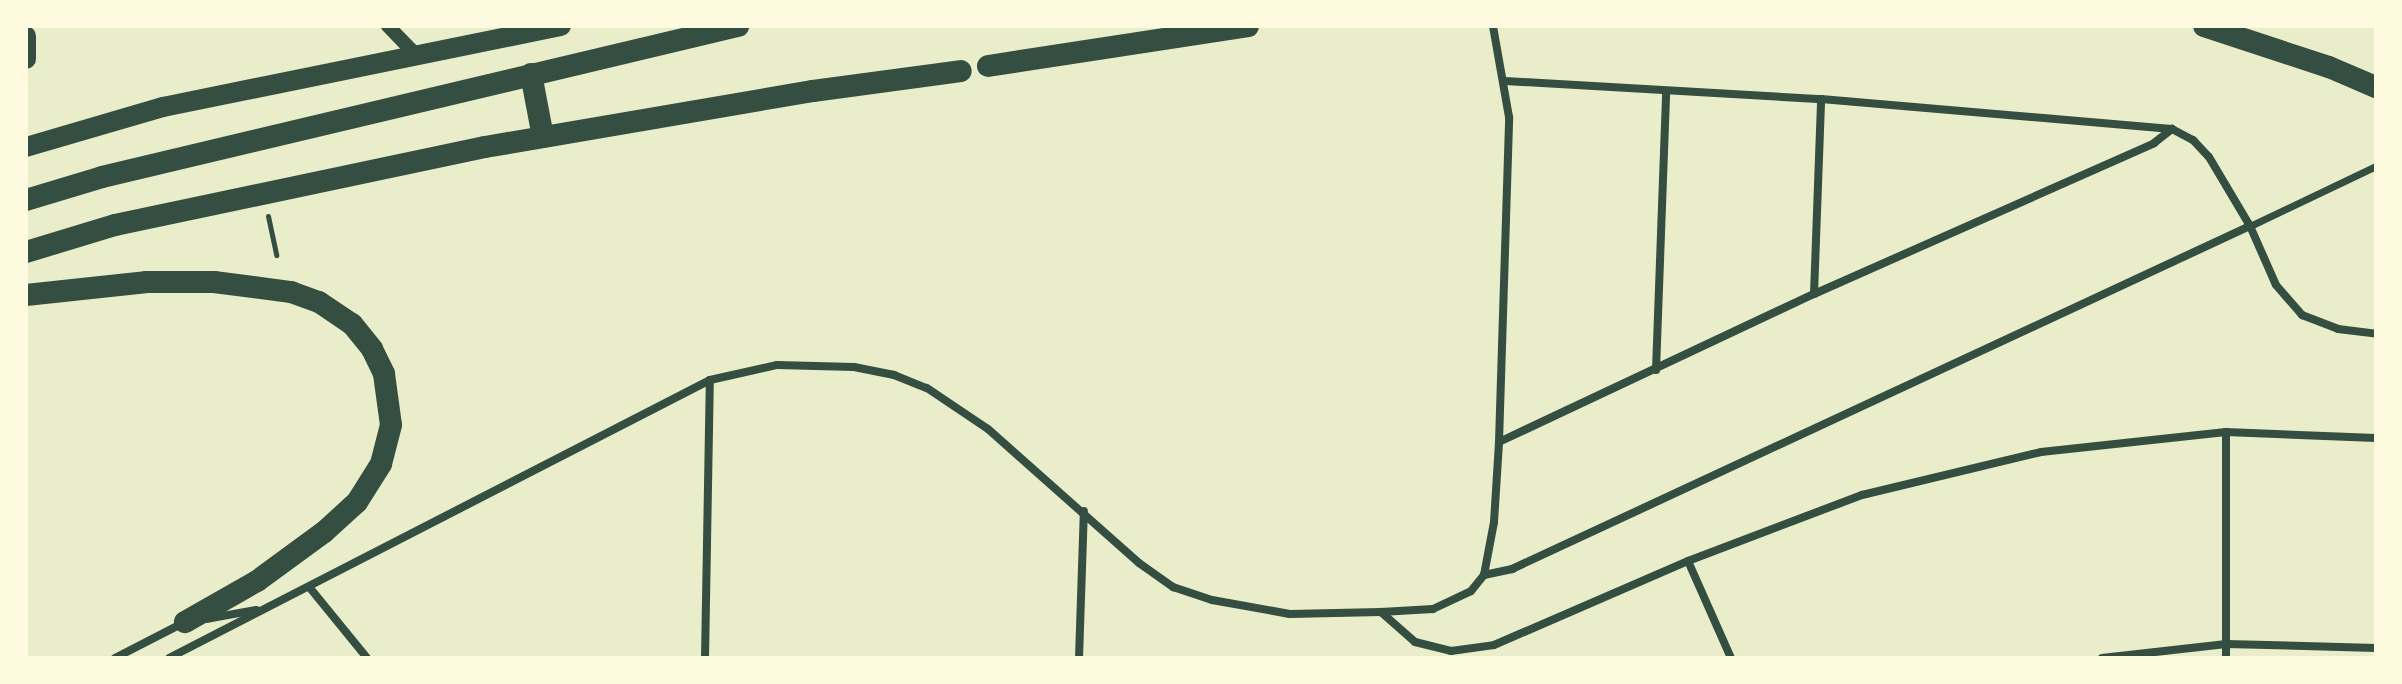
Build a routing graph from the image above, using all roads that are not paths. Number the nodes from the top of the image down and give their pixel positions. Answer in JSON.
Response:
{"nodes":[{"id":1,"x":388,"y":26,"type":"edge"},
{"id":2,"x":561,"y":26,"type":"edge"},
{"id":3,"x":738,"y":26,"type":"edge"},
{"id":4,"x":1248,"y":26,"type":"edge"},
{"id":5,"x":1493,"y":26,"type":"edge"},
{"id":6,"x":2204,"y":26,"type":"edge"},
{"id":7,"x":26,"y":36,"type":"edge"},
{"id":8,"x":418,"y":57,"type":"junction"},
{"id":9,"x":26,"y":59,"type":"edge"},
{"id":10,"x":988,"y":66,"type":"dead end"},
{"id":11,"x":961,"y":71,"type":"dead end"},
{"id":12,"x":531,"y":74,"type":"junction"},
{"id":13,"x":1505,"y":81,"type":"junction"},
{"id":14,"x":2376,"y":87,"type":"edge"},
{"id":15,"x":1666,"y":91,"type":"junction"},
{"id":16,"x":1821,"y":99,"type":"junction"},
{"id":17,"x":2172,"y":129,"type":"junction"},
{"id":18,"x":543,"y":137,"type":"junction"},
{"id":19,"x":26,"y":147,"type":"edge"},
{"id":20,"x":2376,"y":166,"type":"edge"},
{"id":21,"x":26,"y":200,"type":"edge"},
{"id":22,"x":2250,"y":226,"type":"junction"},
{"id":23,"x":26,"y":252,"type":"edge"},
{"id":24,"x":1814,"y":294,"type":"junction"},
{"id":25,"x":26,"y":295,"type":"edge"},
{"id":26,"x":2376,"y":334,"type":"edge"},
{"id":27,"x":1656,"y":370,"type":"junction"},
{"id":28,"x":710,"y":380,"type":"junction"},
{"id":29,"x":2226,"y":432,"type":"junction"},
{"id":30,"x":2376,"y":438,"type":"edge"},
{"id":31,"x":1499,"y":442,"type":"junction"},
{"id":32,"x":1084,"y":511,"type":"junction"},
{"id":33,"x":1688,"y":561,"type":"junction"},
{"id":34,"x":1484,"y":575,"type":"junction"},
{"id":35,"x":310,"y":588,"type":"junction"},
{"id":36,"x":265,"y":609,"type":"junction"},
{"id":37,"x":1381,"y":612,"type":"junction"},
{"id":38,"x":185,"y":622,"type":"junction"},
{"id":39,"x":2226,"y":644,"type":"junction"},
{"id":40,"x":2376,"y":648,"type":"edge"},
{"id":41,"x":115,"y":658,"type":"edge"},
{"id":42,"x":169,"y":658,"type":"edge"},
{"id":43,"x":367,"y":658,"type":"edge"},
{"id":44,"x":705,"y":658,"type":"edge"},
{"id":45,"x":1079,"y":658,"type":"edge"},
{"id":46,"x":1731,"y":658,"type":"edge"},
{"id":47,"x":2102,"y":658,"type":"edge"},
{"id":48,"x":2226,"y":658,"type":"edge"}],
"edges":[{"from":1,"to":8,"type":"street"},
{"from":2,"to":8,"type":"main road"},
{"from":3,"to":12,"type":"highway"},
{"from":4,"to":10,"type":"highway"},
{"from":5,"to":13,"type":"street"},
{"from":6,"to":14,"type":"highway"},
{"from":7,"to":9,"type":"main road"},
{"from":8,"to":19,"type":"main road"},
{"from":11,"to":18,"type":"highway"},
{"from":12,"to":18,"type":"highway"},
{"from":12,"to":21,"type":"highway"},
{"from":13,"to":15,"type":"street"},
{"from":13,"to":31,"type":"street"},
{"from":15,"to":16,"type":"street"},
{"from":15,"to":27,"type":"street"},
{"from":16,"to":17,"type":"street"},
{"from":16,"to":24,"type":"street"},
{"from":17,"to":22,"type":"street"},
{"from":17,"to":24,"type":"street"},
{"from":18,"to":23,"type":"highway"},
{"from":20,"to":22,"type":"street"},
{"from":22,"to":26,"type":"street"},
{"from":22,"to":34,"type":"street"},
{"from":24,"to":27,"type":"street"},
{"from":25,"to":38,"type":"highway"},
{"from":27,"to":31,"type":"street"},
{"from":28,"to":32,"type":"street"},
{"from":28,"to":35,"type":"street"},
{"from":28,"to":44,"type":"street"},
{"from":29,"to":30,"type":"street"},
{"from":29,"to":33,"type":"street"},
{"from":29,"to":39,"type":"street"},
{"from":31,"to":34,"type":"street"},
{"from":32,"to":37,"type":"street"},
{"from":32,"to":45,"type":"street"},
{"from":33,"to":37,"type":"street"},
{"from":33,"to":46,"type":"street"},
{"from":34,"to":37,"type":"street"},
{"from":35,"to":36,"type":"street"},
{"from":35,"to":43,"type":"street"},
{"from":36,"to":38,"type":"street"},
{"from":36,"to":42,"type":"street"},
{"from":38,"to":41,"type":"street"},
{"from":39,"to":40,"type":"street"},
{"from":39,"to":47,"type":"street"},
{"from":39,"to":48,"type":"street"}]}
